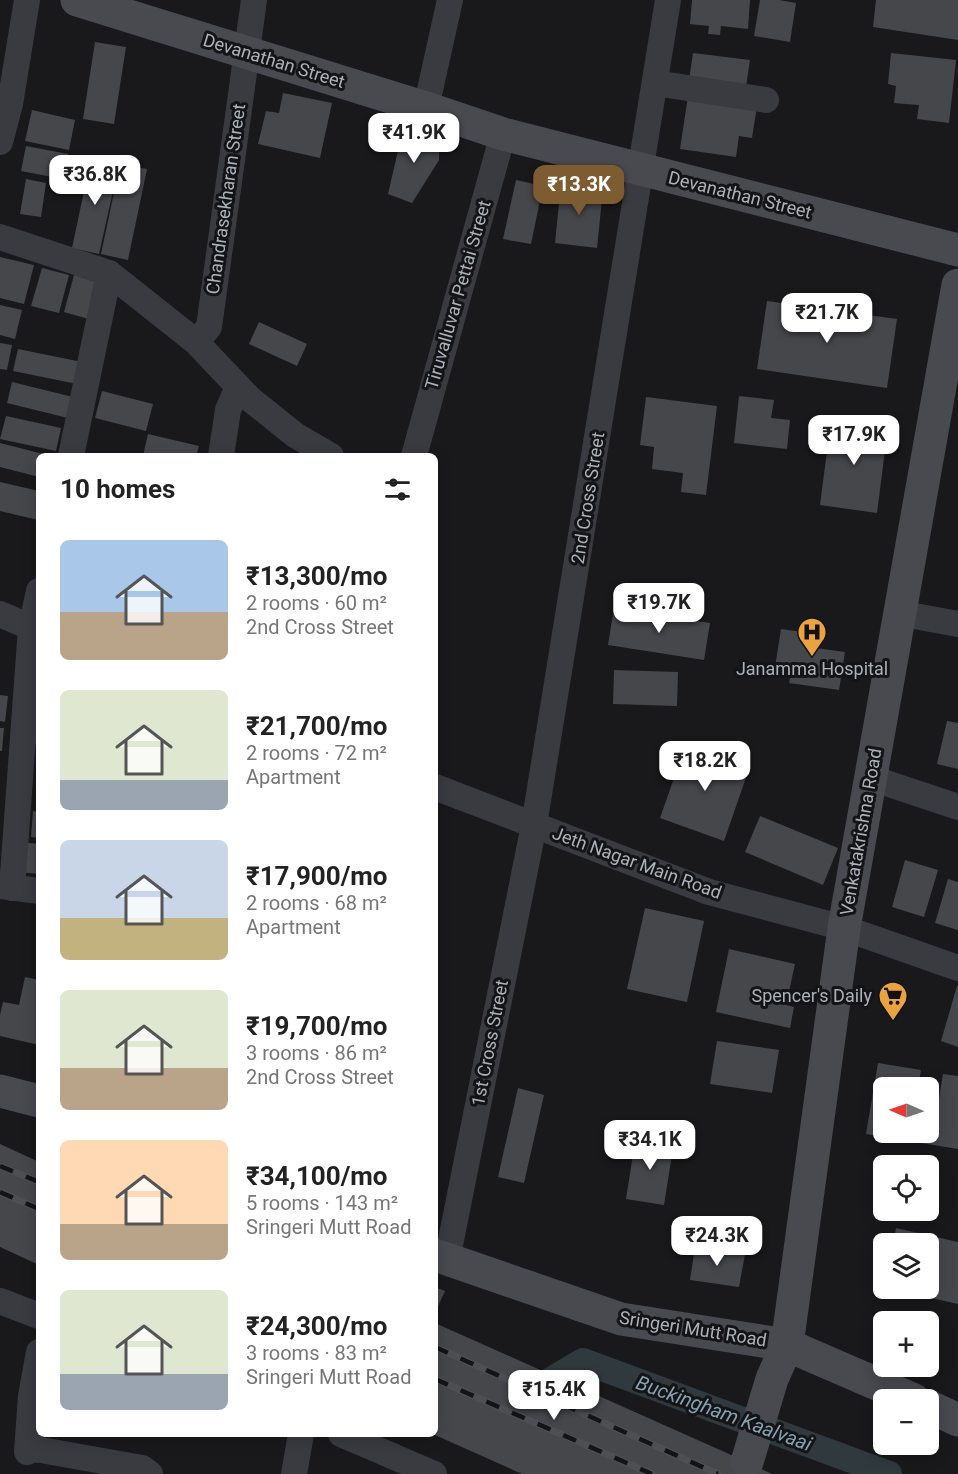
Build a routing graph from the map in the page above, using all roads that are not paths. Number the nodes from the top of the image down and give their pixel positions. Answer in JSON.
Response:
{"nodes":[{"id":1,"x":27,"y":0,"type":"edge"},
{"id":2,"x":76,"y":0,"type":"edge"},
{"id":3,"x":254,"y":0,"type":"edge"},
{"id":4,"x":450,"y":0,"type":"edge"},
{"id":5,"x":668,"y":0,"type":"edge"},
{"id":6,"x":246,"y":52,"type":"junction"},
{"id":7,"x":655,"y":83,"type":"junction"},
{"id":8,"x":766,"y":100,"type":"dead end"},
{"id":9,"x":426,"y":108,"type":"junction"},
{"id":10,"x":503,"y":134,"type":"junction"},
{"id":11,"x":0,"y":142,"type":"edge"},
{"id":12,"x":642,"y":171,"type":"junction"},
{"id":13,"x":0,"y":237,"type":"edge"},
{"id":14,"x":958,"y":250,"type":"edge"},
{"id":15,"x":109,"y":273,"type":"junction"},
{"id":16,"x":958,"y":285,"type":"edge"},
{"id":17,"x":196,"y":342,"type":"junction"},
{"id":18,"x":238,"y":387,"type":"junction"},
{"id":19,"x":72,"y":453,"type":"edge"},
{"id":20,"x":221,"y":453,"type":"edge"},
{"id":21,"x":325,"y":453,"type":"edge"},
{"id":22,"x":415,"y":453,"type":"edge"},
{"id":23,"x":898,"y":613,"type":"junction"},
{"id":24,"x":0,"y":614,"type":"edge"},
{"id":25,"x":958,"y":624,"type":"edge"},
{"id":26,"x":35,"y":629,"type":"edge"},
{"id":27,"x":871,"y":778,"type":"junction"},
{"id":28,"x":438,"y":788,"type":"edge"},
{"id":29,"x":958,"y":807,"type":"edge"},
{"id":30,"x":534,"y":825,"type":"junction"},
{"id":31,"x":6,"y":887,"type":"edge"},
{"id":32,"x":36,"y":891,"type":"edge"},
{"id":33,"x":844,"y":928,"type":"junction"},
{"id":34,"x":958,"y":968,"type":"edge"},
{"id":35,"x":0,"y":1091,"type":"edge"},
{"id":36,"x":36,"y":1100,"type":"edge"},
{"id":37,"x":441,"y":1258,"type":"edge"},
{"id":38,"x":0,"y":1301,"type":"edge"},
{"id":39,"x":36,"y":1315,"type":"edge"},
{"id":40,"x":787,"y":1345,"type":"junction"},
{"id":41,"x":36,"y":1368,"type":"edge"},
{"id":42,"x":889,"y":1389,"type":"edge"},
{"id":43,"x":939,"y":1411,"type":"edge"},
{"id":44,"x":958,"y":1420,"type":"edge"},
{"id":45,"x":300,"y":1437,"type":"edge"},
{"id":46,"x":348,"y":1437,"type":"edge"},
{"id":47,"x":747,"y":1462,"type":"dead end"},
{"id":48,"x":26,"y":1463,"type":"edge"},
{"id":49,"x":424,"y":1472,"type":"edge"},
{"id":50,"x":150,"y":1474,"type":"edge"},
{"id":51,"x":294,"y":1474,"type":"edge"}],
"edges":[{"from":1,"to":11,"type":"street"},
{"from":2,"to":6,"type":"main road","name":"Devanathan Street"},
{"from":3,"to":6,"type":"street","name":"Chandrasekharan Street"},
{"from":4,"to":9,"type":"street"},
{"from":5,"to":7,"type":"street","name":"2nd Cross Street"},
{"from":6,"to":9,"type":"main road","name":"Devanathan Street"},
{"from":6,"to":17,"type":"street","name":"Chandrasekharan Street"},
{"from":7,"to":8,"type":"street"},
{"from":7,"to":12,"type":"street","name":"2nd Cross Street"},
{"from":9,"to":10,"type":"main road","name":"Devanathan Street"},
{"from":10,"to":12,"type":"main road","name":"Devanathan Street"},
{"from":10,"to":22,"type":"street","name":"Tiruvalluvar Pettai Street"},
{"from":12,"to":14,"type":"main road","name":"Devanathan Street"},
{"from":12,"to":30,"type":"street","name":"2nd Cross Street"},
{"from":13,"to":15,"type":"street"},
{"from":15,"to":17,"type":"street"},
{"from":15,"to":19,"type":"street"},
{"from":16,"to":23,"type":"main road","name":"Venkatakrishna Road"},
{"from":17,"to":18,"type":"street"},
{"from":18,"to":20,"type":"street"},
{"from":18,"to":21,"type":"street"},
{"from":23,"to":25,"type":"street"},
{"from":23,"to":27,"type":"main road","name":"Venkatakrishna Road"},
{"from":24,"to":26,"type":"street"},
{"from":26,"to":31,"type":"street"},
{"from":27,"to":29,"type":"street"},
{"from":27,"to":33,"type":"main road","name":"Venkatakrishna Road"},
{"from":28,"to":30,"type":"street","name":"Jeth Nagar Main Road"},
{"from":30,"to":33,"type":"street","name":"Jeth Nagar Main Road"},
{"from":30,"to":37,"type":"street","name":"1st Cross Street"},
{"from":31,"to":32,"type":"street"},
{"from":33,"to":34,"type":"street","name":"Jeth Nagar Main Road"},
{"from":33,"to":40,"type":"main road","name":"Venkatakrishna Road"},
{"from":35,"to":36,"type":"main road"},
{"from":37,"to":40,"type":"main road","name":"Sringeri Mutt Road"},
{"from":38,"to":39,"type":"street"},
{"from":40,"to":42,"type":"main road","name":"Sringeri Mutt Road"},
{"from":40,"to":47,"type":"main road","name":"Venkatakrishna Road"},
{"from":41,"to":48,"type":"street"},
{"from":43,"to":44,"type":"main road"},
{"from":45,"to":51,"type":"street"},
{"from":46,"to":49,"type":"street"},
{"from":48,"to":50,"type":"street"}]}
